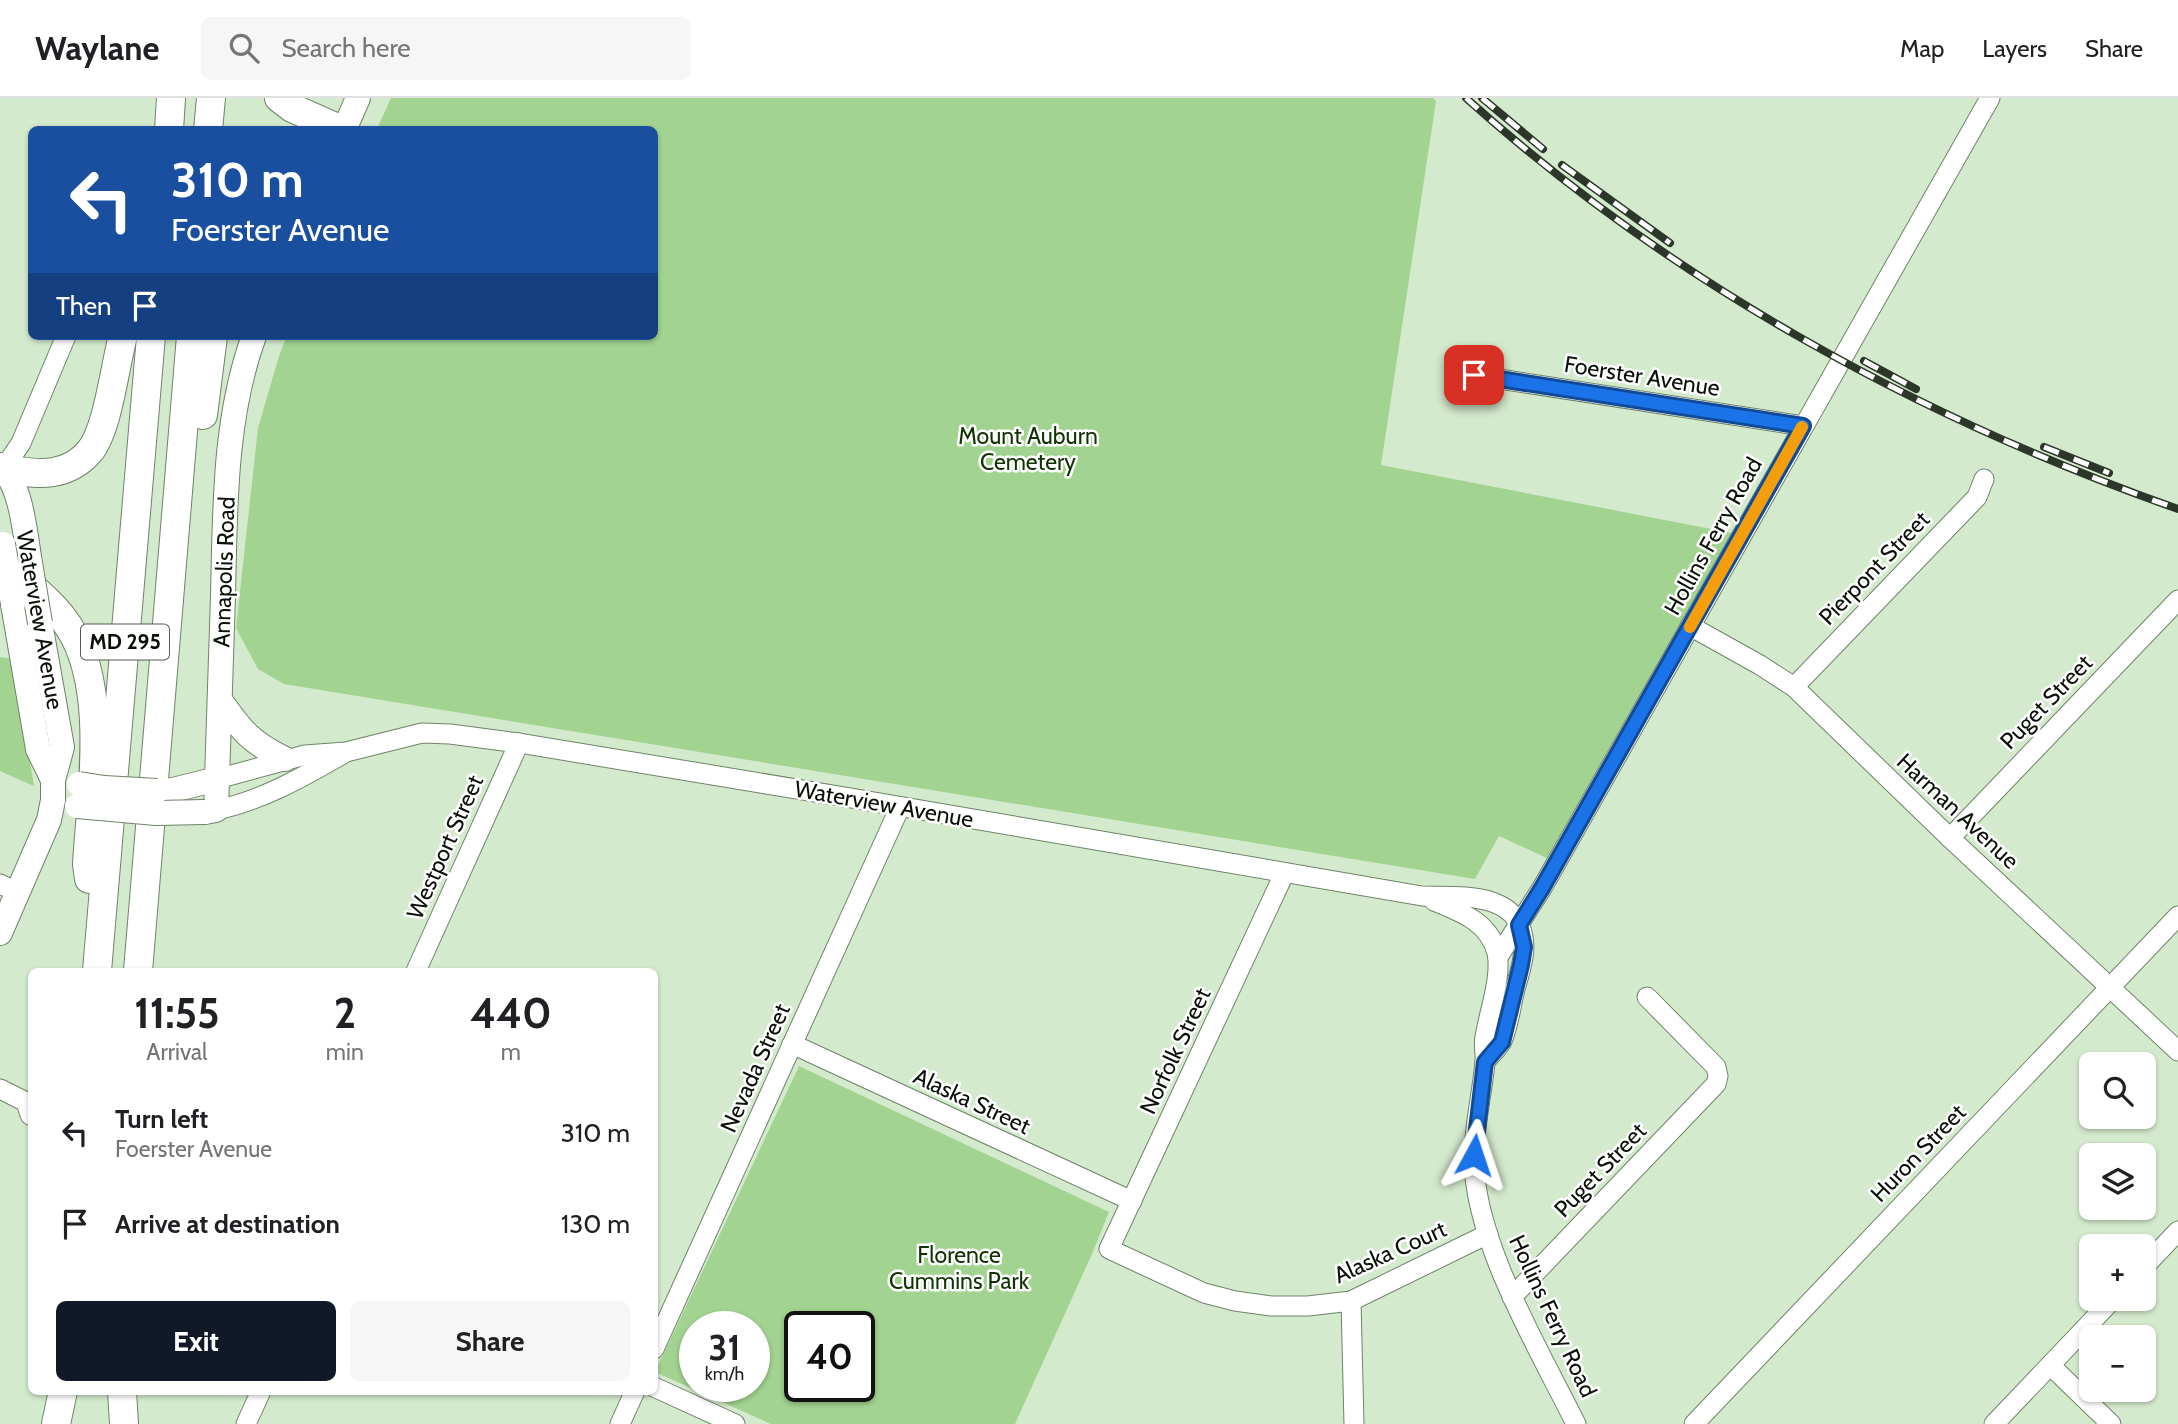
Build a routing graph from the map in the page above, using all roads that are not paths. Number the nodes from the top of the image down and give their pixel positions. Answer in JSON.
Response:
{"nodes":[{"id":1,"x":171,"y":98,"type":"edge"},
{"id":2,"x":211,"y":98,"type":"edge"},
{"id":3,"x":279,"y":98,"type":"edge"},
{"id":4,"x":358,"y":98,"type":"edge"},
{"id":5,"x":1990,"y":98,"type":"edge"},
{"id":6,"x":169,"y":126,"type":"edge"},
{"id":7,"x":208,"y":126,"type":"edge"},
{"id":8,"x":334,"y":126,"type":"edge"},
{"id":9,"x":345,"y":126,"type":"edge"},
{"id":10,"x":64,"y":340,"type":"edge"},
{"id":11,"x":122,"y":340,"type":"edge"},
{"id":12,"x":151,"y":340,"type":"edge"},
{"id":13,"x":191,"y":340,"type":"edge"},
{"id":14,"x":213,"y":340,"type":"edge"},
{"id":15,"x":253,"y":340,"type":"edge"},
{"id":16,"x":1474,"y":375,"type":"dead end"},
{"id":17,"x":1803,"y":426,"type":"junction"},
{"id":18,"x":1,"y":469,"type":"edge"},
{"id":19,"x":1984,"y":480,"type":"dead end"},
{"id":20,"x":1,"y":544,"type":"edge"},
{"id":21,"x":172,"y":557,"type":"junction"},
{"id":22,"x":2178,"y":600,"type":"edge"},
{"id":23,"x":1690,"y":626,"type":"junction"},
{"id":24,"x":1794,"y":687,"type":"junction"},
{"id":25,"x":220,"y":700,"type":"junction"},
{"id":26,"x":519,"y":743,"type":"junction"},
{"id":27,"x":346,"y":752,"type":"junction"},
{"id":28,"x":285,"y":759,"type":"junction"},
{"id":29,"x":212,"y":780,"type":"junction"},
{"id":30,"x":65,"y":792,"type":"junction"},
{"id":31,"x":900,"y":807,"type":"junction"},
{"id":32,"x":211,"y":811,"type":"junction"},
{"id":33,"x":1950,"y":838,"type":"junction"},
{"id":34,"x":1284,"y":874,"type":"junction"},
{"id":35,"x":9,"y":889,"type":"edge"},
{"id":36,"x":1422,"y":896,"type":"junction"},
{"id":37,"x":2178,"y":916,"type":"edge"},
{"id":38,"x":1519,"y":925,"type":"junction"},
{"id":39,"x":0,"y":933,"type":"edge"},
{"id":40,"x":1496,"y":951,"type":"junction"},
{"id":41,"x":98,"y":960,"type":"edge"},
{"id":42,"x":138,"y":968,"type":"edge"},
{"id":43,"x":417,"y":968,"type":"edge"},
{"id":44,"x":2110,"y":987,"type":"junction"},
{"id":45,"x":1647,"y":997,"type":"dead end"},
{"id":46,"x":792,"y":1044,"type":"junction"},
{"id":47,"x":2178,"y":1051,"type":"edge"},
{"id":48,"x":1485,"y":1062,"type":"junction"},
{"id":49,"x":0,"y":1089,"type":"edge"},
{"id":50,"x":28,"y":1108,"type":"edge"},
{"id":51,"x":1132,"y":1201,"type":"junction"},
{"id":52,"x":2178,"y":1231,"type":"edge"},
{"id":53,"x":1488,"y":1234,"type":"junction"},
{"id":54,"x":1110,"y":1250,"type":"joint"},
{"id":55,"x":2156,"y":1254,"type":"edge"},
{"id":56,"x":1513,"y":1297,"type":"junction"},
{"id":57,"x":1351,"y":1301,"type":"junction"},
{"id":58,"x":2102,"y":1311,"type":"edge"},
{"id":59,"x":658,"y":1340,"type":"edge"},
{"id":60,"x":2050,"y":1365,"type":"junction"},
{"id":61,"x":658,"y":1389,"type":"edge"},
{"id":62,"x":62,"y":1395,"type":"edge"},
{"id":63,"x":69,"y":1395,"type":"edge"},
{"id":64,"x":106,"y":1395,"type":"edge"},
{"id":65,"x":122,"y":1395,"type":"edge"},
{"id":66,"x":259,"y":1395,"type":"edge"},
{"id":67,"x":633,"y":1395,"type":"edge"},
{"id":68,"x":56,"y":1424,"type":"edge"},
{"id":69,"x":68,"y":1424,"type":"edge"},
{"id":70,"x":104,"y":1424,"type":"edge"},
{"id":71,"x":124,"y":1424,"type":"edge"},
{"id":72,"x":246,"y":1424,"type":"edge"},
{"id":73,"x":621,"y":1424,"type":"edge"},
{"id":74,"x":735,"y":1424,"type":"edge"},
{"id":75,"x":1354,"y":1424,"type":"edge"},
{"id":76,"x":1576,"y":1424,"type":"edge"},
{"id":77,"x":1694,"y":1424,"type":"edge"},
{"id":78,"x":1994,"y":1424,"type":"edge"},
{"id":79,"x":2111,"y":1424,"type":"edge"}],
"edges":[{"from":1,"to":6,"type":"highway"},
{"from":2,"to":7,"type":"highway"},
{"from":3,"to":8,"type":"highway"},
{"from":4,"to":9,"type":"main road"},
{"from":5,"to":17,"type":"street","name":"Hollins Ferry Road"},
{"from":10,"to":18,"type":"street"},
{"from":11,"to":18,"type":"highway"},
{"from":12,"to":41,"type":"highway","number":"MD 295"},
{"from":13,"to":21,"type":"highway","number":"MD 295"},
{"from":14,"to":21,"type":"highway"},
{"from":15,"to":25,"type":"main road","name":"Annapolis Road"},
{"from":16,"to":17,"type":"street","name":"Foerster Avenue"},
{"from":17,"to":23,"type":"street","name":"Hollins Ferry Road"},
{"from":18,"to":30,"type":"main road","name":"Waterview Avenue","bridge":true},
{"from":19,"to":24,"type":"street","name":"Pierpont Street"},
{"from":20,"to":30,"type":"main road","name":"Waterview Avenue","bridge":true},
{"from":20,"to":41,"type":"highway"},
{"from":21,"to":42,"type":"highway","number":"MD 295"},
{"from":22,"to":33,"type":"street","name":"Puget Street"},
{"from":23,"to":24,"type":"street","name":"Harman Avenue"},
{"from":23,"to":38,"type":"street","name":"Hollins Ferry Road"},
{"from":24,"to":33,"type":"street","name":"Harman Avenue"},
{"from":25,"to":28,"type":"main road"},
{"from":25,"to":29,"type":"main road","name":"Annapolis Road"},
{"from":26,"to":27,"type":"street","name":"Waterview Avenue"},
{"from":26,"to":31,"type":"street","name":"Waterview Avenue"},
{"from":26,"to":43,"type":"street","name":"Westport Street"},
{"from":27,"to":28,"type":"street","name":"Waterview Avenue"},
{"from":27,"to":32,"type":"street","name":"Waterview Avenue"},
{"from":28,"to":29,"type":"street","name":"Waterview Avenue"},
{"from":29,"to":30,"type":"main road","name":"Waterview Avenue","bridge":true},
{"from":29,"to":32,"type":"main road","name":"Annapolis Road"},
{"from":30,"to":32,"type":"main road","name":"Waterview Avenue","bridge":true},
{"from":30,"to":35,"type":"main road"},
{"from":31,"to":34,"type":"street","name":"Waterview Avenue"},
{"from":31,"to":46,"type":"street","name":"Nevada Street"},
{"from":33,"to":44,"type":"street","name":"Harman Avenue"},
{"from":34,"to":36,"type":"street","name":"Waterview Avenue"},
{"from":34,"to":51,"type":"street","name":"Norfolk Street"},
{"from":35,"to":39,"type":"main road"},
{"from":36,"to":38,"type":"street","name":"Waterview Avenue"},
{"from":36,"to":40,"type":"street","name":"Waterview Avenue"},
{"from":37,"to":44,"type":"street","name":"Huron Street"},
{"from":38,"to":40,"type":"street","name":"Hollins Ferry Road"},
{"from":38,"to":48,"type":"street","name":"Hollins Ferry Road"},
{"from":40,"to":48,"type":"street","name":"Hollins Ferry Road"},
{"from":44,"to":47,"type":"street","name":"Harman Avenue"},
{"from":44,"to":77,"type":"street","name":"Huron Street"},
{"from":45,"to":56,"type":"street","name":"Puget Street"},
{"from":46,"to":51,"type":"street","name":"Alaska Street"},
{"from":46,"to":59,"type":"street","name":"Nevada Street"},
{"from":48,"to":53,"type":"street","name":"Hollins Ferry Road"},
{"from":49,"to":50,"type":"street"},
{"from":51,"to":54,"type":"street","name":"Norfolk Street"},
{"from":52,"to":55,"type":"street"},
{"from":53,"to":56,"type":"street","name":"Hollins Ferry Road"},
{"from":53,"to":57,"type":"street","name":"Alaska Court"},
{"from":54,"to":57,"type":"street","name":"Alaska Court"},
{"from":56,"to":76,"type":"street","name":"Hollins Ferry Road"},
{"from":57,"to":75,"type":"street"},
{"from":58,"to":60,"type":"street"},
{"from":60,"to":78,"type":"street"},
{"from":60,"to":79,"type":"street"},
{"from":61,"to":74,"type":"street"},
{"from":62,"to":68,"type":"highway"},
{"from":63,"to":69,"type":"highway"},
{"from":64,"to":70,"type":"highway"},
{"from":65,"to":71,"type":"highway"},
{"from":66,"to":72,"type":"street"},
{"from":67,"to":73,"type":"street"}]}
